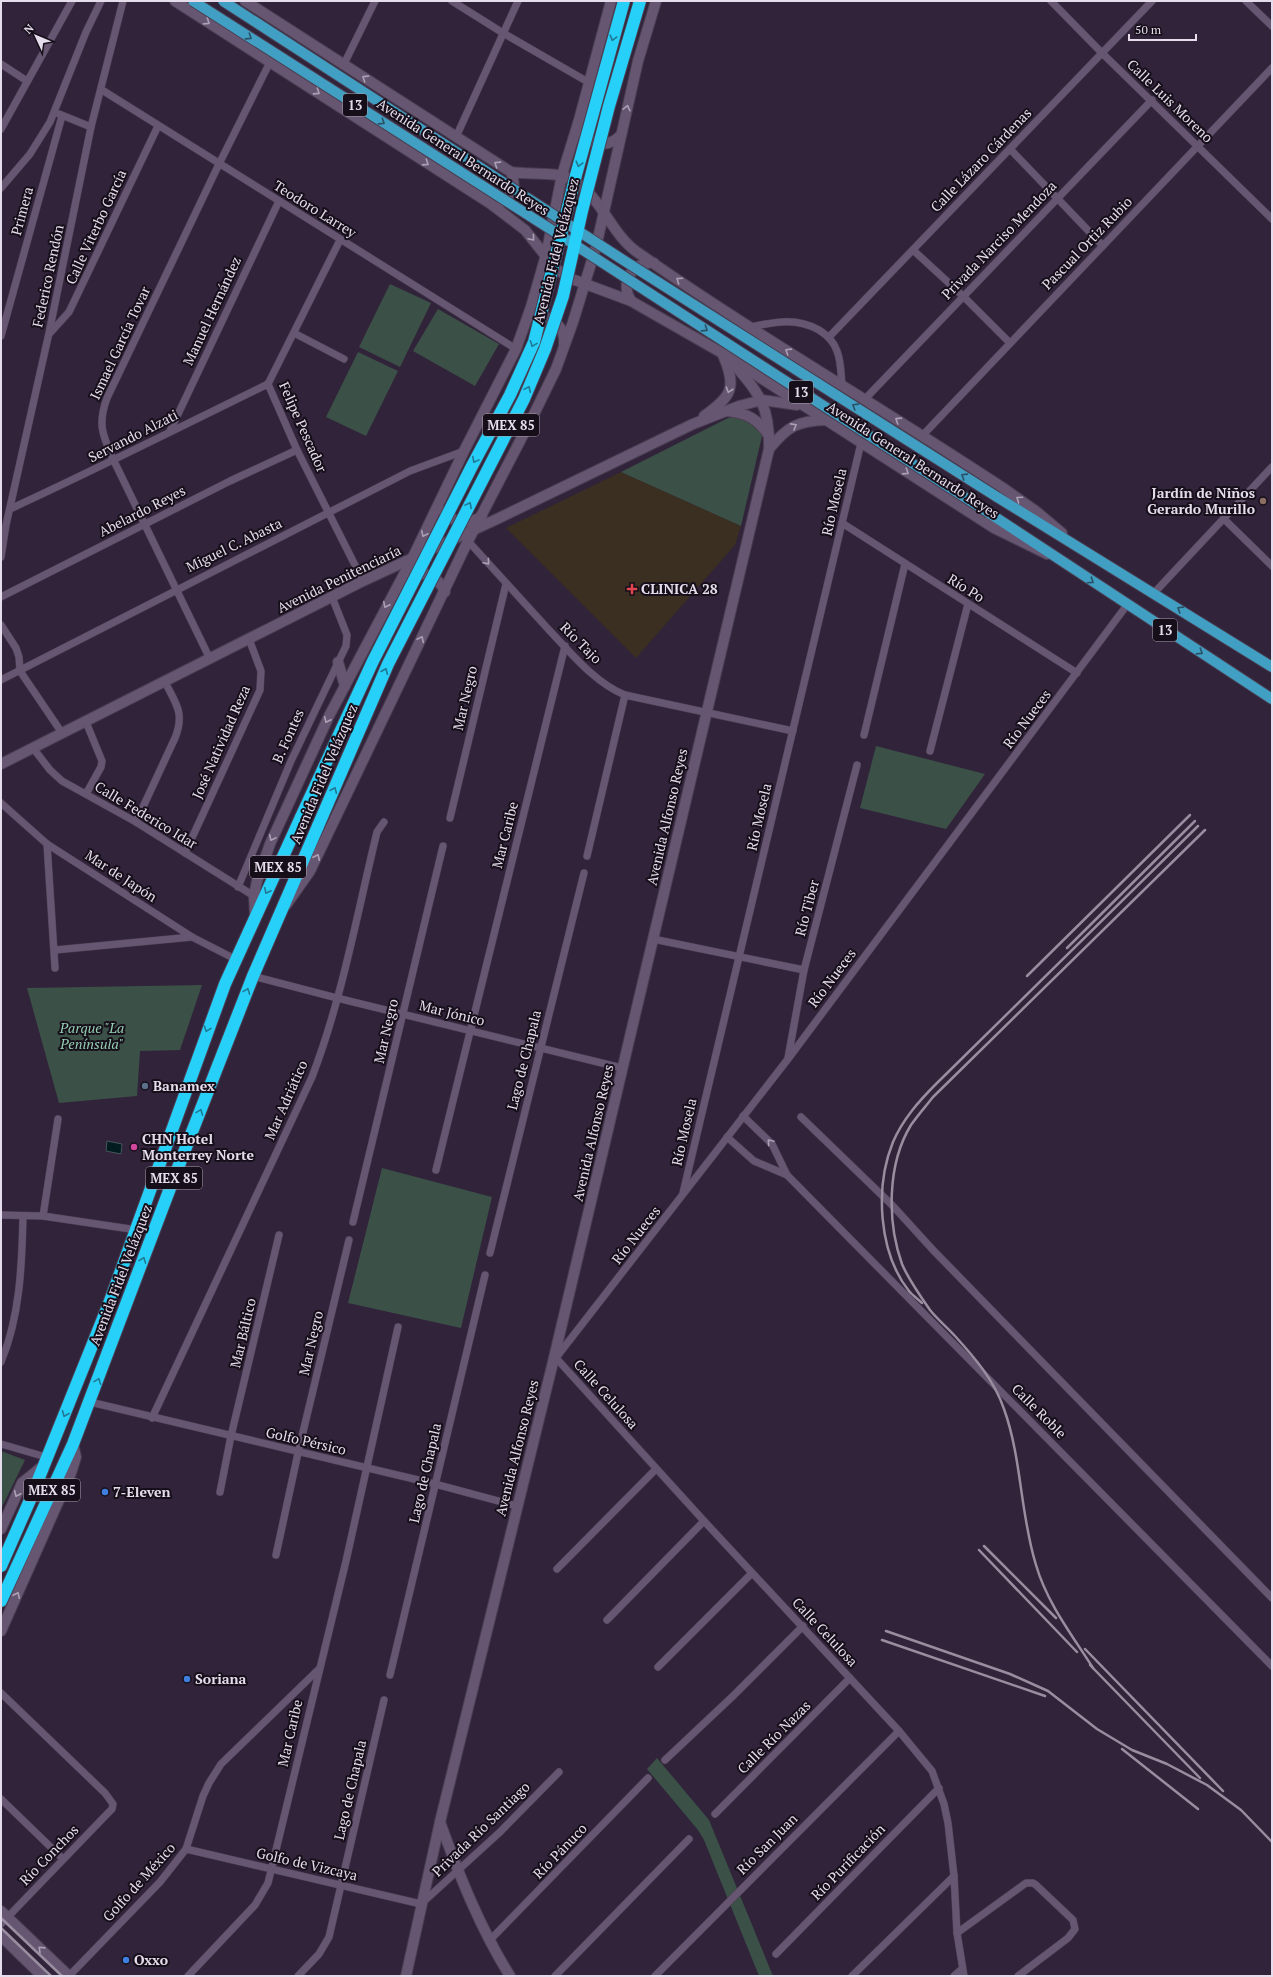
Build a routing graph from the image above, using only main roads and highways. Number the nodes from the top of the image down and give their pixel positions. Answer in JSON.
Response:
{"nodes":[{"id":1,"x":193,"y":1,"type":"edge"},
{"id":2,"x":223,"y":1,"type":"edge"},
{"id":3,"x":624,"y":1,"type":"edge"},
{"id":4,"x":640,"y":1,"type":"edge"},
{"id":5,"x":1271,"y":664,"type":"edge"},
{"id":6,"x":1272,"y":699,"type":"edge"},
{"id":7,"x":1,"y":1566,"type":"edge"},
{"id":8,"x":1,"y":1601,"type":"edge"}],
"edges":[{"from":1,"to":6,"type":"main road","name":"Avenida General Bernardo Reyes","number":"13","one_way":true,"bridge":true},
{"from":5,"to":2,"type":"main road","name":"Avenida General Bernardo Reyes","number":"13","one_way":true,"bridge":true},
{"from":3,"to":7,"type":"highway","name":"Avenida Fidel Velázquez","number":"MEX 85","one_way":true,"bridge":true},
{"from":8,"to":4,"type":"highway","name":"Avenida Fidel Velázquez","number":"MEX 85","one_way":true,"bridge":true}]}
